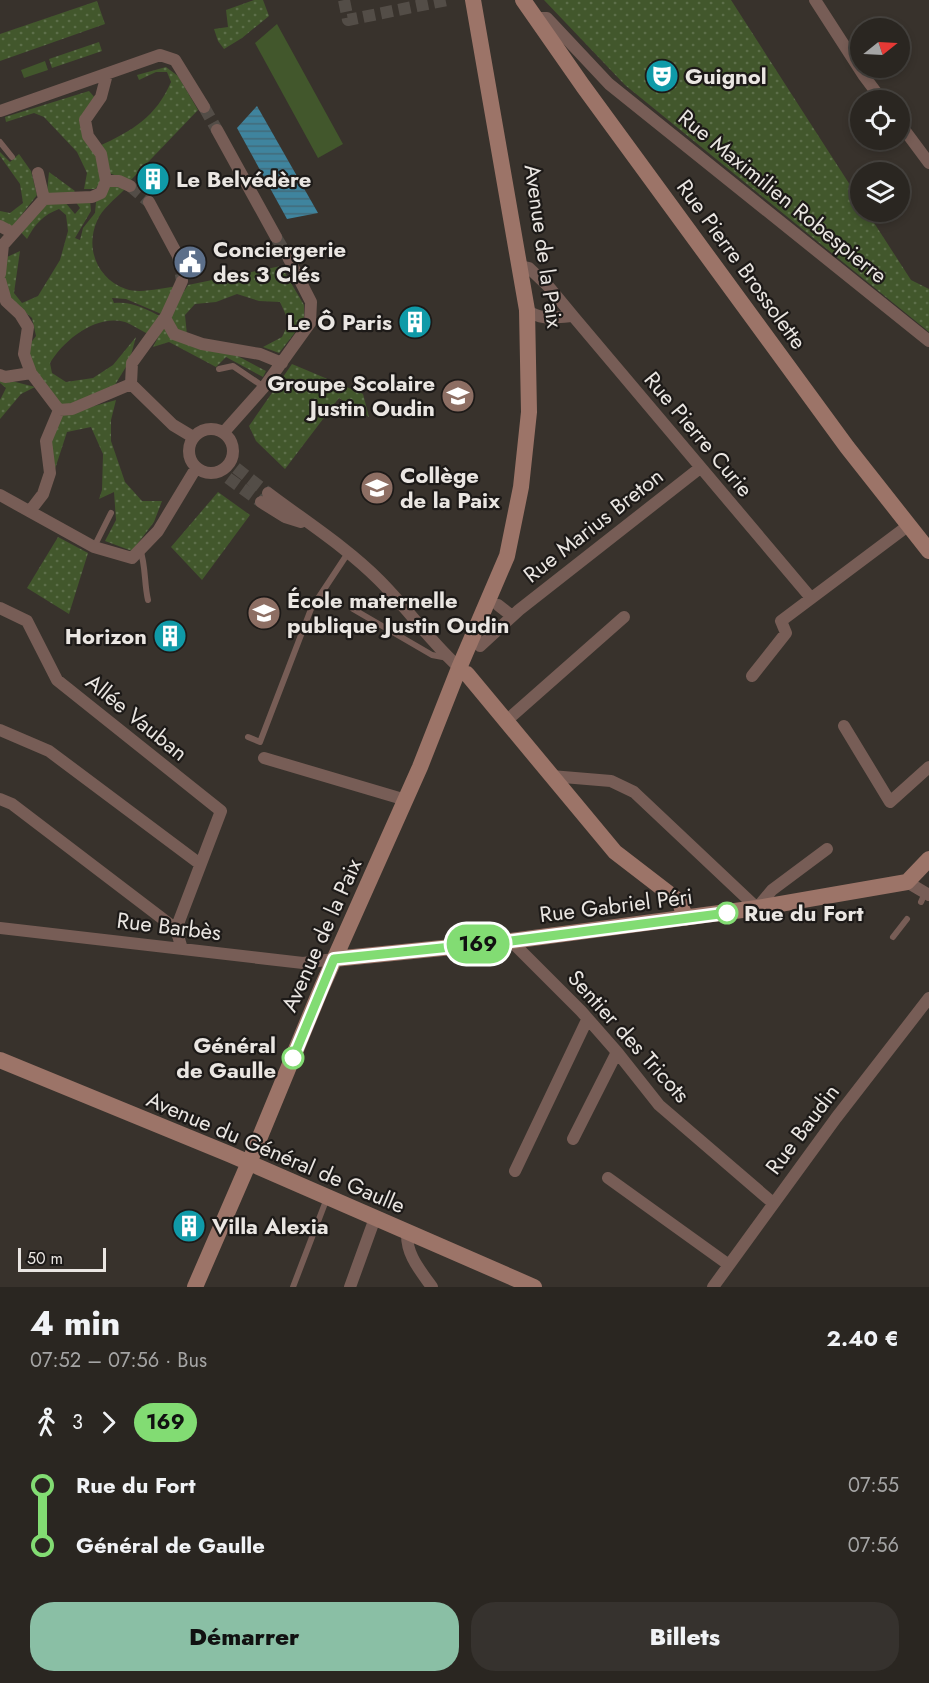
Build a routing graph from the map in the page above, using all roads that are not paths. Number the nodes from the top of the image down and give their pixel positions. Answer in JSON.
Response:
{"nodes":[{"id":1,"x":473,"y":0,"type":"edge"},
{"id":2,"x":478,"y":0,"type":"edge"},
{"id":3,"x":523,"y":0,"type":"edge"},
{"id":4,"x":815,"y":0,"type":"edge"},
{"id":5,"x":535,"y":18,"type":"junction"},
{"id":6,"x":106,"y":74,"type":"junction"},
{"id":7,"x":609,"y":84,"type":"junction"},
{"id":8,"x":583,"y":86,"type":"junction"},
{"id":9,"x":874,"y":90,"type":"edge"},
{"id":10,"x":204,"y":107,"type":"tunnel mouth"},
{"id":11,"x":0,"y":111,"type":"edge"},
{"id":12,"x":217,"y":130,"type":"tunnel mouth"},
{"id":13,"x":910,"y":137,"type":"edge"},
{"id":14,"x":0,"y":142,"type":"edge"},
{"id":15,"x":12,"y":157,"type":"dead end"},
{"id":16,"x":929,"y":163,"type":"edge"},
{"id":17,"x":38,"y":173,"type":"dead end"},
{"id":18,"x":106,"y":181,"type":"junction"},
{"id":19,"x":130,"y":186,"type":"tunnel mouth"},
{"id":20,"x":44,"y":199,"type":"junction"},
{"id":21,"x":149,"y":202,"type":"tunnel mouth"},
{"id":22,"x":0,"y":226,"type":"edge"},
{"id":23,"x":13,"y":233,"type":"junction"},
{"id":24,"x":276,"y":237,"type":"tunnel mouth"},
{"id":25,"x":178,"y":256,"type":"tunnel mouth"},
{"id":26,"x":289,"y":259,"type":"tunnel mouth"},
{"id":27,"x":524,"y":267,"type":"junction"},
{"id":28,"x":0,"y":274,"type":"edge"},
{"id":29,"x":0,"y":280,"type":"edge"},
{"id":30,"x":183,"y":281,"type":"tunnel mouth"},
{"id":31,"x":531,"y":313,"type":"junction"},
{"id":32,"x":573,"y":316,"type":"junction"},
{"id":33,"x":165,"y":318,"type":"junction"},
{"id":34,"x":929,"y":341,"type":"edge"},
{"id":35,"x":282,"y":363,"type":"junction"},
{"id":36,"x":219,"y":369,"type":"dead end"},
{"id":37,"x":31,"y":373,"type":"junction"},
{"id":38,"x":0,"y":375,"type":"edge"},
{"id":39,"x":132,"y":384,"type":"junction"},
{"id":40,"x":264,"y":387,"type":"junction"},
{"id":41,"x":59,"y":410,"type":"junction"},
{"id":42,"x":224,"y":432,"type":"junction"},
{"id":43,"x":193,"y":436,"type":"junction"},
{"id":44,"x":196,"y":468,"type":"junction"},
{"id":45,"x":700,"y":468,"type":"junction"},
{"id":46,"x":0,"y":495,"type":"edge"},
{"id":47,"x":264,"y":498,"type":"tunnel mouth"},
{"id":48,"x":30,"y":512,"type":"junction"},
{"id":49,"x":111,"y":513,"type":"dead end"},
{"id":50,"x":909,"y":525,"type":"junction"},
{"id":51,"x":94,"y":547,"type":"junction"},
{"id":52,"x":140,"y":549,"type":"junction"},
{"id":53,"x":929,"y":550,"type":"edge"},
{"id":54,"x":348,"y":553,"type":"junction"},
{"id":55,"x":811,"y":598,"type":"junction"},
{"id":56,"x":148,"y":600,"type":"dead end"},
{"id":57,"x":498,"y":605,"type":"junction"},
{"id":58,"x":0,"y":608,"type":"edge"},
{"id":59,"x":353,"y":609,"type":"dead end"},
{"id":60,"x":512,"y":616,"type":"junction"},
{"id":61,"x":624,"y":617,"type":"dead end"},
{"id":62,"x":480,"y":646,"type":"junction"},
{"id":63,"x":458,"y":667,"type":"junction"},
{"id":64,"x":752,"y":676,"type":"dead end"},
{"id":65,"x":506,"y":722,"type":"junction"},
{"id":66,"x":843,"y":726,"type":"dead end"},
{"id":67,"x":0,"y":730,"type":"edge"},
{"id":68,"x":248,"y":737,"type":"dead end"},
{"id":69,"x":264,"y":758,"type":"dead end"},
{"id":70,"x":929,"y":767,"type":"edge"},
{"id":71,"x":551,"y":776,"type":"junction"},
{"id":72,"x":0,"y":799,"type":"edge"},
{"id":73,"x":406,"y":800,"type":"junction"},
{"id":74,"x":827,"y":849,"type":"dead end"},
{"id":75,"x":929,"y":859,"type":"edge"},
{"id":76,"x":200,"y":864,"type":"junction"},
{"id":77,"x":907,"y":882,"type":"junction"},
{"id":78,"x":925,"y":896,"type":"edge"},
{"id":79,"x":757,"y":908,"type":"junction"},
{"id":80,"x":686,"y":918,"type":"junction"},
{"id":81,"x":907,"y":919,"type":"dead end"},
{"id":82,"x":0,"y":928,"type":"edge"},
{"id":83,"x":176,"y":929,"type":"junction"},
{"id":84,"x":892,"y":937,"type":"dead end"},
{"id":85,"x":511,"y":941,"type":"junction"},
{"id":86,"x":182,"y":949,"type":"junction"},
{"id":87,"x":334,"y":959,"type":"junction"},
{"id":88,"x":929,"y":999,"type":"edge"},
{"id":89,"x":588,"y":1020,"type":"junction"},
{"id":90,"x":617,"y":1052,"type":"junction"},
{"id":91,"x":0,"y":1060,"type":"edge"},
{"id":92,"x":573,"y":1139,"type":"dead end"},
{"id":93,"x":248,"y":1164,"type":"junction"},
{"id":94,"x":515,"y":1171,"type":"dead end"},
{"id":95,"x":608,"y":1178,"type":"dead end"},
{"id":96,"x":327,"y":1197,"type":"junction"},
{"id":97,"x":773,"y":1203,"type":"junction"},
{"id":98,"x":375,"y":1218,"type":"junction"},
{"id":99,"x":407,"y":1232,"type":"junction"},
{"id":100,"x":729,"y":1265,"type":"junction"},
{"id":101,"x":195,"y":1287,"type":"edge"},
{"id":102,"x":293,"y":1287,"type":"edge"},
{"id":103,"x":350,"y":1287,"type":"edge"},
{"id":104,"x":432,"y":1287,"type":"edge"},
{"id":105,"x":534,"y":1287,"type":"edge"},
{"id":106,"x":713,"y":1287,"type":"edge"}],
"edges":[{"from":1,"to":27,"type":"main road","name":"Avenue de la Paix"},
{"from":2,"to":27,"type":"main road","name":"Avenue de la Paix"},
{"from":3,"to":5,"type":"main road","name":"Rue Pierre Brossolette"},
{"from":4,"to":9,"type":"street"},
{"from":5,"to":7,"type":"street","name":"Rue Maximilien Robespierre"},
{"from":5,"to":8,"type":"main road","name":"Rue Pierre Brossolette"},
{"from":6,"to":10,"type":"street"},
{"from":6,"to":11,"type":"street"},
{"from":6,"to":18,"type":"street"},
{"from":7,"to":8,"type":"street"},
{"from":7,"to":34,"type":"street","name":"Rue Maximilien Robespierre"},
{"from":8,"to":50,"type":"main road","name":"Rue Pierre Brossolette"},
{"from":12,"to":24,"type":"street"},
{"from":13,"to":16,"type":"street"},
{"from":14,"to":15,"type":"lane"},
{"from":17,"to":20,"type":"street"},
{"from":18,"to":19,"type":"street"},
{"from":18,"to":20,"type":"street"},
{"from":20,"to":23,"type":"street"},
{"from":21,"to":25,"type":"street"},
{"from":22,"to":23,"type":"street"},
{"from":23,"to":28,"type":"street"},
{"from":26,"to":35,"type":"street"},
{"from":27,"to":31,"type":"main road","name":"Avenue de la Paix"},
{"from":27,"to":32,"type":"street","name":"Rue Pierre Curie"},
{"from":29,"to":37,"type":"street"},
{"from":30,"to":33,"type":"street"},
{"from":31,"to":32,"type":"street"},
{"from":31,"to":57,"type":"main road","name":"Avenue de la Paix"},
{"from":31,"to":63,"type":"main road","name":"Avenue de la Paix"},
{"from":32,"to":45,"type":"street","name":"Rue Pierre Curie"},
{"from":33,"to":35,"type":"street"},
{"from":33,"to":39,"type":"street"},
{"from":35,"to":40,"type":"street"},
{"from":36,"to":40,"type":"lane"},
{"from":37,"to":38,"type":"street"},
{"from":37,"to":41,"type":"street"},
{"from":39,"to":41,"type":"street"},
{"from":39,"to":43,"type":"street"},
{"from":40,"to":42,"type":"street"},
{"from":41,"to":48,"type":"street"},
{"from":42,"to":43,"type":"street"},
{"from":42,"to":44,"type":"street"},
{"from":43,"to":44,"type":"street"},
{"from":44,"to":52,"type":"street"},
{"from":45,"to":55,"type":"street","name":"Rue Pierre Curie"},
{"from":45,"to":60,"type":"street","name":"Rue Marius Breton"},
{"from":46,"to":48,"type":"street"},
{"from":47,"to":54,"type":"street"},
{"from":48,"to":51,"type":"street"},
{"from":49,"to":51,"type":"lane"},
{"from":50,"to":53,"type":"main road","name":"Rue Pierre Brossolette"},
{"from":50,"to":55,"type":"street"},
{"from":51,"to":52,"type":"street"},
{"from":52,"to":56,"type":"lane"},
{"from":54,"to":63,"type":"street"},
{"from":54,"to":68,"type":"lane"},
{"from":55,"to":64,"type":"street"},
{"from":57,"to":60,"type":"street"},
{"from":57,"to":62,"type":"main road","name":"Avenue de la Paix"},
{"from":58,"to":76,"type":"street","name":"Allée Vauban"},
{"from":59,"to":63,"type":"lane"},
{"from":60,"to":62,"type":"street","name":"Rue Marius Breton"},
{"from":61,"to":65,"type":"street"},
{"from":62,"to":63,"type":"main road","name":"Avenue de la Paix"},
{"from":63,"to":65,"type":"main road"},
{"from":63,"to":73,"type":"main road","name":"Avenue de la Paix"},
{"from":65,"to":71,"type":"main road"},
{"from":66,"to":70,"type":"street"},
{"from":67,"to":76,"type":"street"},
{"from":69,"to":73,"type":"street"},
{"from":71,"to":79,"type":"street"},
{"from":71,"to":80,"type":"main road"},
{"from":72,"to":83,"type":"street"},
{"from":73,"to":87,"type":"main road","name":"Avenue de la Paix"},
{"from":74,"to":79,"type":"street"},
{"from":75,"to":77,"type":"main road"},
{"from":76,"to":83,"type":"street","name":"Allée Vauban"},
{"from":77,"to":78,"type":"street"},
{"from":77,"to":79,"type":"main road","name":"Rue Gabriel Péri"},
{"from":79,"to":80,"type":"main road","name":"Rue Gabriel Péri"},
{"from":80,"to":85,"type":"main road","name":"Rue Gabriel Péri"},
{"from":81,"to":84,"type":"lane"},
{"from":82,"to":86,"type":"street","name":"Rue Barbès"},
{"from":83,"to":86,"type":"street"},
{"from":85,"to":87,"type":"main road","name":"Rue Gabriel Péri"},
{"from":85,"to":89,"type":"street","name":"Sentier des Tricots"},
{"from":86,"to":87,"type":"street","name":"Rue Barbès"},
{"from":87,"to":93,"type":"main road","name":"Avenue de la Paix"},
{"from":88,"to":97,"type":"street","name":"Rue Baudin"},
{"from":89,"to":90,"type":"street","name":"Sentier des Tricots"},
{"from":89,"to":94,"type":"street"},
{"from":90,"to":92,"type":"street"},
{"from":90,"to":97,"type":"street","name":"Sentier des Tricots"},
{"from":91,"to":93,"type":"main road","name":"Avenue du Général de Gaulle"},
{"from":93,"to":96,"type":"main road","name":"Avenue du Général de Gaulle"},
{"from":93,"to":101,"type":"main road","name":"Avenue de la Paix"},
{"from":95,"to":100,"type":"street"},
{"from":96,"to":98,"type":"main road","name":"Avenue du Général de Gaulle"},
{"from":96,"to":102,"type":"lane"},
{"from":97,"to":100,"type":"street","name":"Rue Baudin"},
{"from":98,"to":99,"type":"main road","name":"Avenue du Général de Gaulle"},
{"from":98,"to":103,"type":"street"},
{"from":99,"to":104,"type":"street"},
{"from":99,"to":105,"type":"main road","name":"Avenue du Général de Gaulle"},
{"from":100,"to":106,"type":"street","name":"Rue Baudin"}]}
